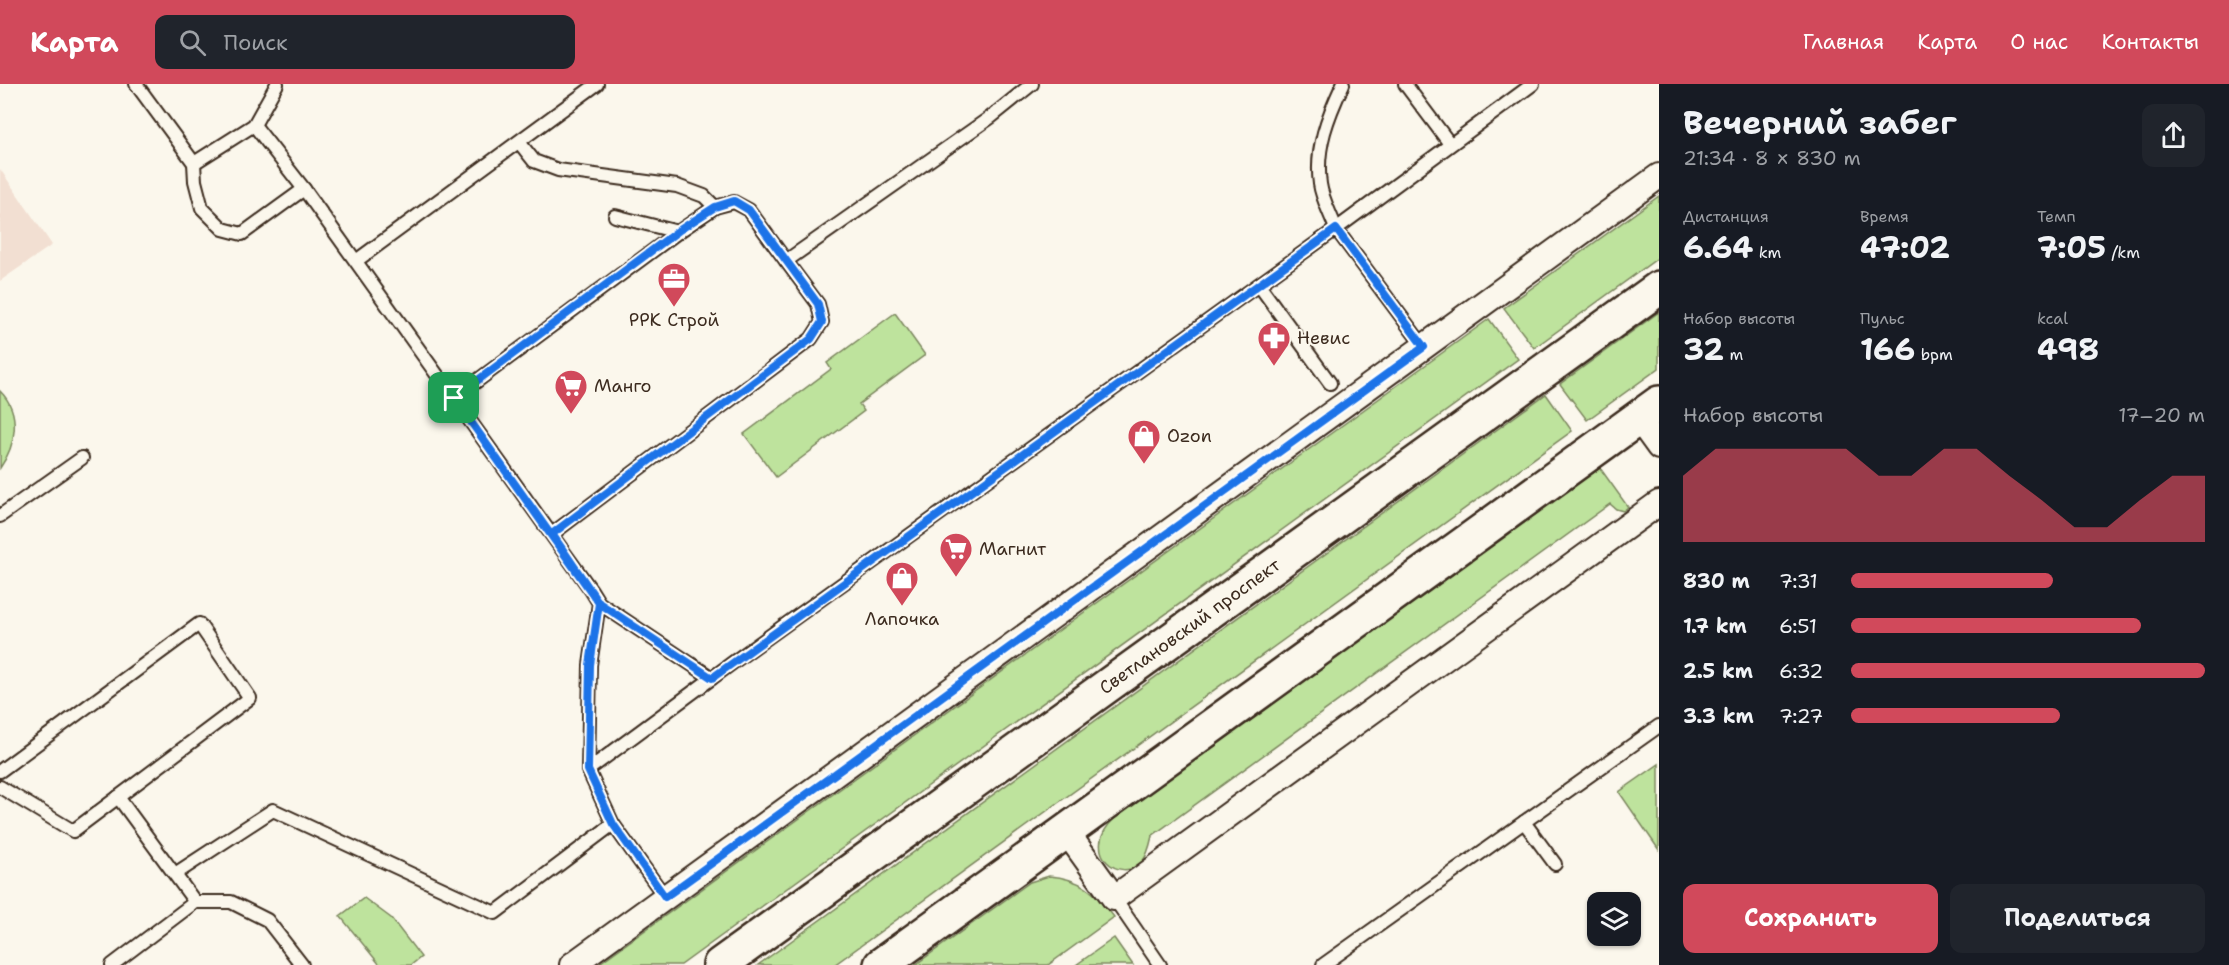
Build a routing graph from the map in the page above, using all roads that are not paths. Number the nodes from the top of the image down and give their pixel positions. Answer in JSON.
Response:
{"nodes":[{"id":1,"x":136,"y":84,"type":"edge"},
{"id":2,"x":277,"y":84,"type":"edge"},
{"id":3,"x":597,"y":84,"type":"edge"},
{"id":4,"x":1032,"y":84,"type":"edge"},
{"id":5,"x":1343,"y":84,"type":"edge"},
{"id":6,"x":1405,"y":84,"type":"edge"},
{"id":7,"x":1533,"y":84,"type":"edge"},
{"id":8,"x":254,"y":125,"type":"junction"},
{"id":9,"x":519,"y":142,"type":"junction"},
{"id":10,"x":1450,"y":144,"type":"junction"},
{"id":11,"x":194,"y":163,"type":"junction"},
{"id":12,"x":1659,"y":176,"type":"edge"},
{"id":13,"x":304,"y":189,"type":"junction"},
{"id":14,"x":715,"y":207,"type":"junction"},
{"id":15,"x":615,"y":216,"type":"dead end"},
{"id":16,"x":1336,"y":229,"type":"junction"},
{"id":17,"x":678,"y":231,"type":"junction"},
{"id":18,"x":356,"y":261,"type":"junction"},
{"id":19,"x":786,"y":261,"type":"junction"},
{"id":20,"x":1259,"y":285,"type":"junction"},
{"id":21,"x":1659,"y":288,"type":"edge"},
{"id":22,"x":1424,"y":347,"type":"junction"},
{"id":23,"x":1330,"y":383,"type":"dead end"},
{"id":24,"x":454,"y":398,"type":"junction"},
{"id":25,"x":1648,"y":410,"type":"edge"},
{"id":26,"x":1659,"y":447,"type":"edge"},
{"id":27,"x":82,"y":458,"type":"dead end"},
{"id":28,"x":1659,"y":503,"type":"edge"},
{"id":29,"x":0,"y":516,"type":"edge"},
{"id":30,"x":552,"y":534,"type":"junction"},
{"id":31,"x":599,"y":603,"type":"junction"},
{"id":32,"x":712,"y":678,"type":"junction"},
{"id":33,"x":1659,"y":726,"type":"edge"},
{"id":34,"x":588,"y":770,"type":"junction"},
{"id":35,"x":0,"y":771,"type":"edge"},
{"id":36,"x":0,"y":787,"type":"edge"},
{"id":37,"x":118,"y":797,"type":"junction"},
{"id":38,"x":1524,"y":822,"type":"junction"},
{"id":39,"x":613,"y":824,"type":"junction"},
{"id":40,"x":1066,"y":831,"type":"junction"},
{"id":41,"x":1554,"y":864,"type":"dead end"},
{"id":42,"x":175,"y":874,"type":"junction"},
{"id":43,"x":665,"y":897,"type":"junction"},
{"id":44,"x":1114,"y":898,"type":"junction"},
{"id":45,"x":195,"y":902,"type":"junction"},
{"id":46,"x":112,"y":965,"type":"edge"},
{"id":47,"x":302,"y":965,"type":"edge"},
{"id":48,"x":572,"y":965,"type":"edge"},
{"id":49,"x":720,"y":965,"type":"edge"},
{"id":50,"x":880,"y":965,"type":"edge"},
{"id":51,"x":1160,"y":965,"type":"edge"},
{"id":52,"x":1323,"y":965,"type":"edge"}],
"edges":[{"from":1,"to":11,"type":"lane"},
{"from":2,"to":8,"type":"lane"},
{"from":3,"to":9,"type":"lane"},
{"from":4,"to":19,"type":"lane"},
{"from":5,"to":16,"type":"lane"},
{"from":6,"to":10,"type":"lane"},
{"from":7,"to":10,"type":"lane"},
{"from":8,"to":11,"type":"lane"},
{"from":8,"to":13,"type":"lane"},
{"from":9,"to":14,"type":"lane"},
{"from":9,"to":18,"type":"lane"},
{"from":10,"to":16,"type":"lane"},
{"from":11,"to":13,"type":"lane"},
{"from":12,"to":22,"type":"street"},
{"from":13,"to":18,"type":"lane"},
{"from":14,"to":17,"type":"lane"},
{"from":14,"to":19,"type":"lane"},
{"from":15,"to":17,"type":"lane"},
{"from":16,"to":20,"type":"lane"},
{"from":16,"to":22,"type":"lane"},
{"from":17,"to":24,"type":"lane"},
{"from":18,"to":24,"type":"lane"},
{"from":19,"to":30,"type":"lane"},
{"from":20,"to":23,"type":"lane"},
{"from":20,"to":32,"type":"lane"},
{"from":21,"to":49,"type":"main road","name":"Светлановский проспект"},
{"from":22,"to":43,"type":"street"},
{"from":24,"to":30,"type":"lane"},
{"from":25,"to":26,"type":"street"},
{"from":25,"to":40,"type":"main road"},
{"from":27,"to":29,"type":"lane"},
{"from":28,"to":44,"type":"street"},
{"from":30,"to":31,"type":"lane"},
{"from":31,"to":32,"type":"lane"},
{"from":31,"to":34,"type":"lane"},
{"from":32,"to":34,"type":"lane"},
{"from":33,"to":38,"type":"lane"},
{"from":34,"to":39,"type":"lane"},
{"from":35,"to":37,"type":"lane"},
{"from":36,"to":37,"type":"lane"},
{"from":37,"to":42,"type":"lane"},
{"from":38,"to":41,"type":"lane"},
{"from":38,"to":52,"type":"lane"},
{"from":39,"to":42,"type":"lane"},
{"from":39,"to":43,"type":"lane"},
{"from":40,"to":44,"type":"street"},
{"from":40,"to":50,"type":"main road"},
{"from":42,"to":45,"type":"lane"},
{"from":43,"to":48,"type":"street"},
{"from":44,"to":51,"type":"lane"},
{"from":45,"to":46,"type":"lane"},
{"from":45,"to":47,"type":"lane"}]}
